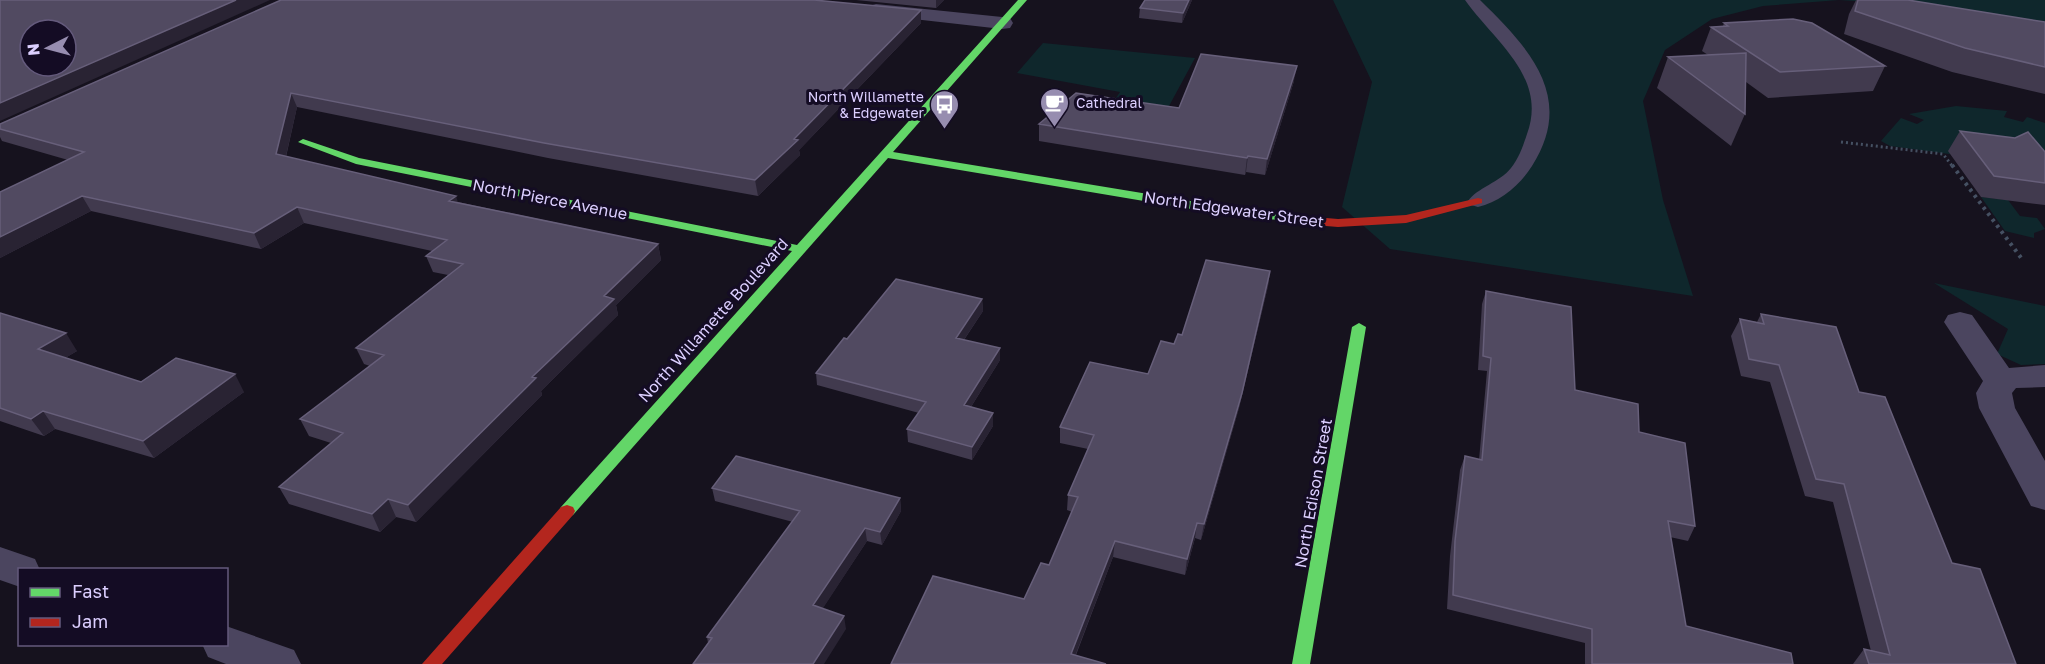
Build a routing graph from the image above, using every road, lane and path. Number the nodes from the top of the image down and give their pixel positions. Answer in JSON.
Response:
{"nodes":[{"id":1,"x":1023,"y":0,"type":"edge"},
{"id":2,"x":1472,"y":0,"type":"edge"},
{"id":3,"x":852,"y":8,"type":"edge"},
{"id":4,"x":1002,"y":23,"type":"junction"},
{"id":5,"x":303,"y":142,"type":"dead end"},
{"id":6,"x":1841,"y":142,"type":"dead end"},
{"id":7,"x":885,"y":154,"type":"junction"},
{"id":8,"x":1478,"y":201,"type":"joint"},
{"id":9,"x":799,"y":249,"type":"junction"},
{"id":10,"x":2022,"y":259,"type":"dead end"},
{"id":11,"x":1960,"y":322,"type":"dead end"},
{"id":12,"x":1359,"y":327,"type":"dead end"},
{"id":13,"x":2045,"y":376,"type":"edge"},
{"id":14,"x":2001,"y":381,"type":"junction"},
{"id":15,"x":2045,"y":496,"type":"edge"},
{"id":16,"x":0,"y":564,"type":"edge"},
{"id":17,"x":18,"y":570,"type":"edge"},
{"id":18,"x":227,"y":646,"type":"edge"},
{"id":19,"x":278,"y":664,"type":"edge"},
{"id":20,"x":430,"y":664,"type":"edge"},
{"id":21,"x":1300,"y":664,"type":"edge"}],
"edges":[{"from":1,"to":4,"type":"street","name":"North Willamette Boulevard"},
{"from":2,"to":8,"type":"lane","name":"North Edgewater Street"},
{"from":3,"to":4,"type":"street"},
{"from":4,"to":7,"type":"street","name":"North Willamette Boulevard"},
{"from":5,"to":9,"type":"street","name":"North Pierce Avenue"},
{"from":6,"to":10,"type":"path"},
{"from":7,"to":8,"type":"street","name":"North Edgewater Street"},
{"from":7,"to":9,"type":"street","name":"North Willamette Boulevard"},
{"from":9,"to":20,"type":"street","name":"North Willamette Boulevard"},
{"from":11,"to":14,"type":"street"},
{"from":12,"to":21,"type":"street","name":"North Edison Street"},
{"from":13,"to":14,"type":"street"},
{"from":14,"to":15,"type":"street"},
{"from":16,"to":17,"type":"street"},
{"from":18,"to":19,"type":"street"}]}
